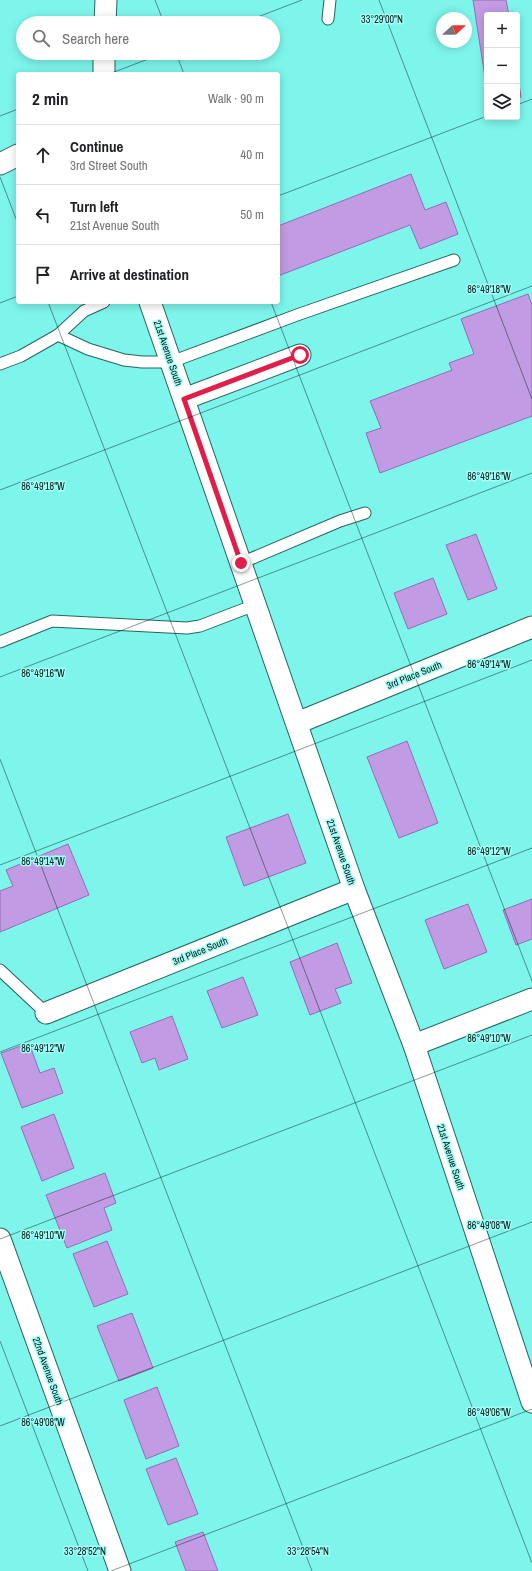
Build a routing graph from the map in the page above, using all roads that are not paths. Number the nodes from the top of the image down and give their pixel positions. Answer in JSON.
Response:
{"nodes":[{"id":1,"x":106,"y":0,"type":"edge"},
{"id":2,"x":330,"y":0,"type":"edge"},
{"id":3,"x":105,"y":16,"type":"edge"},
{"id":4,"x":328,"y":19,"type":"dead end"},
{"id":5,"x":104,"y":60,"type":"edge"},
{"id":6,"x":104,"y":72,"type":"edge"},
{"id":7,"x":16,"y":156,"type":"edge"},
{"id":8,"x":0,"y":164,"type":"edge"},
{"id":9,"x":454,"y":260,"type":"dead end"},
{"id":10,"x":100,"y":304,"type":"edge"},
{"id":11,"x":151,"y":304,"type":"edge"},
{"id":12,"x":58,"y":335,"type":"junction"},
{"id":13,"x":300,"y":355,"type":"dead end"},
{"id":14,"x":171,"y":362,"type":"junction"},
{"id":15,"x":0,"y":364,"type":"edge"},
{"id":16,"x":184,"y":399,"type":"junction"},
{"id":17,"x":365,"y":513,"type":"dead end"},
{"id":18,"x":241,"y":563,"type":"junction"},
{"id":19,"x":256,"y":605,"type":"junction"},
{"id":20,"x":532,"y":628,"type":"edge"},
{"id":21,"x":0,"y":642,"type":"edge"},
{"id":22,"x":297,"y":723,"type":"junction"},
{"id":23,"x":354,"y":889,"type":"junction"},
{"id":24,"x":0,"y":970,"type":"edge"},
{"id":25,"x":532,"y":998,"type":"edge"},
{"id":26,"x":46,"y":1013,"type":"joint"},
{"id":27,"x":414,"y":1045,"type":"junction"},
{"id":28,"x":0,"y":1239,"type":"edge"},
{"id":29,"x":526,"y":1365,"type":"edge"},
{"id":30,"x":532,"y":1402,"type":"edge"},
{"id":31,"x":120,"y":1571,"type":"edge"}],
"edges":[{"from":1,"to":3,"type":"street"},
{"from":2,"to":4,"type":"lane"},
{"from":5,"to":6,"type":"street"},
{"from":7,"to":8,"type":"street"},
{"from":9,"to":14,"type":"lane"},
{"from":10,"to":12,"type":"lane"},
{"from":11,"to":14,"type":"street","name":"21st Avenue South"},
{"from":12,"to":14,"type":"lane"},
{"from":12,"to":15,"type":"lane"},
{"from":13,"to":16,"type":"street"},
{"from":14,"to":16,"type":"street","name":"21st Avenue South"},
{"from":16,"to":18,"type":"street","name":"21st Avenue South"},
{"from":17,"to":18,"type":"lane"},
{"from":18,"to":19,"type":"street","name":"21st Avenue South"},
{"from":19,"to":21,"type":"lane"},
{"from":19,"to":22,"type":"street","name":"21st Avenue South"},
{"from":20,"to":22,"type":"street","name":"3rd Place South"},
{"from":22,"to":23,"type":"street","name":"21st Avenue South"},
{"from":23,"to":26,"type":"street","name":"3rd Place South"},
{"from":23,"to":27,"type":"street","name":"21st Avenue South"},
{"from":24,"to":26,"type":"lane"},
{"from":25,"to":27,"type":"street"},
{"from":27,"to":29,"type":"street","name":"21st Avenue South"},
{"from":28,"to":31,"type":"street","name":"22nd Avenue South"},
{"from":29,"to":30,"type":"street","name":"21st Avenue South"}]}
